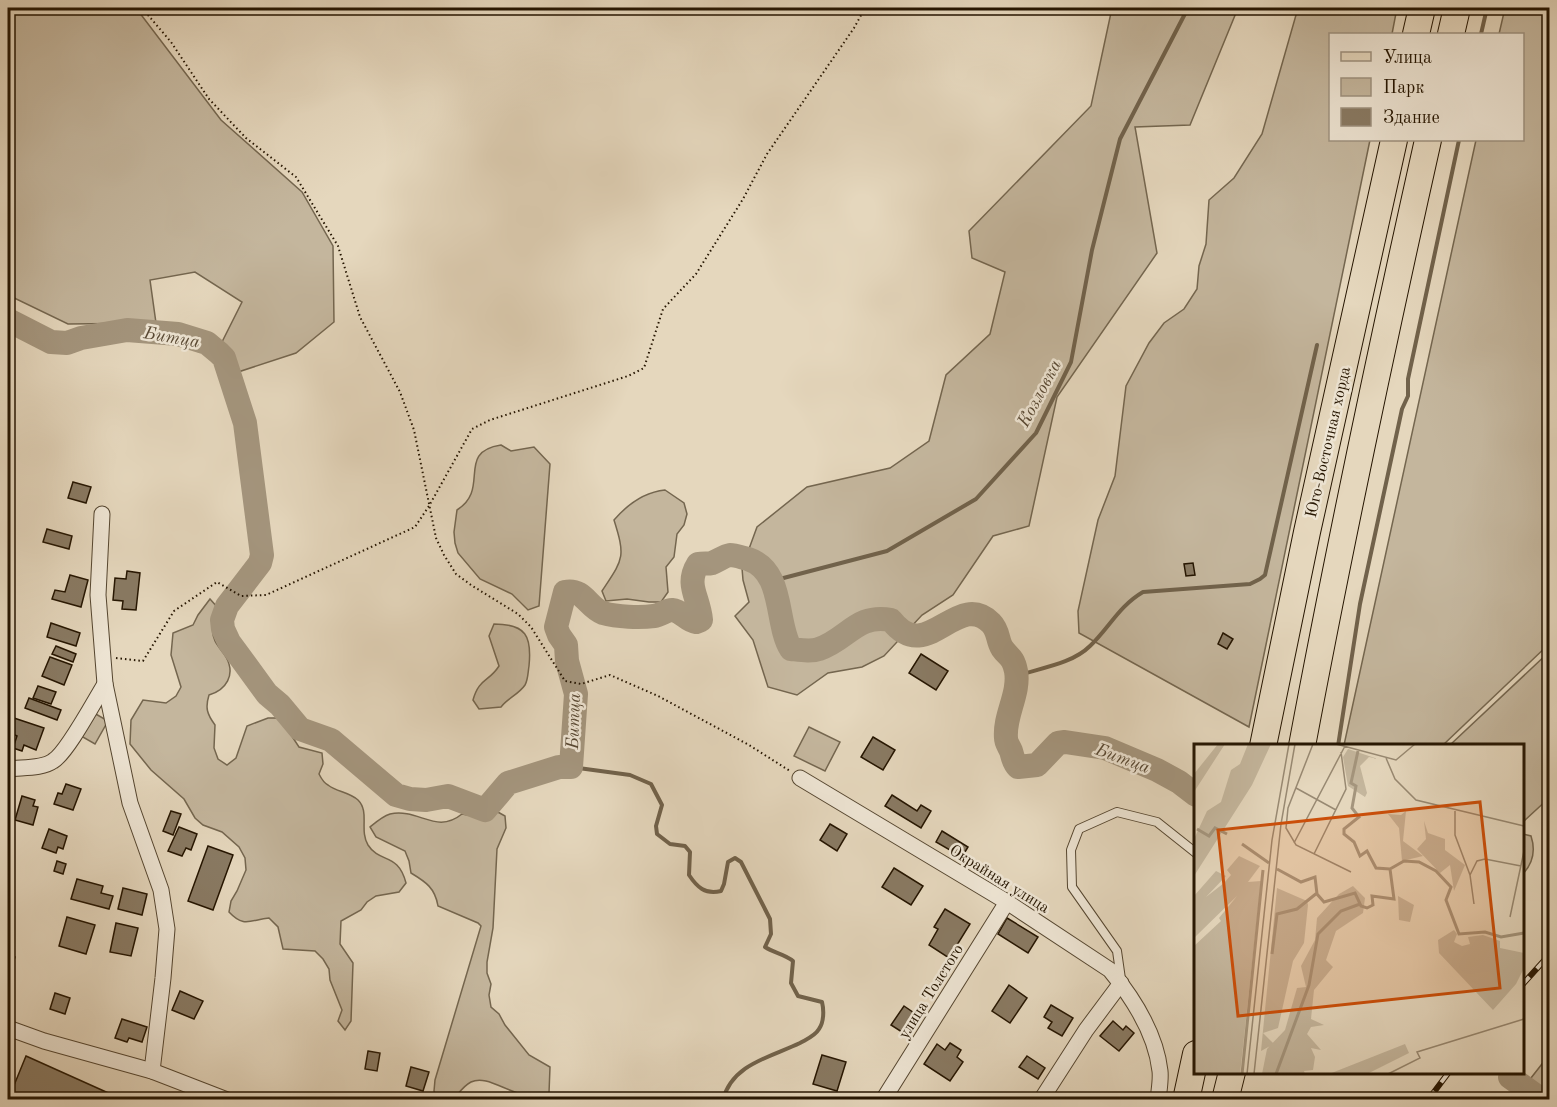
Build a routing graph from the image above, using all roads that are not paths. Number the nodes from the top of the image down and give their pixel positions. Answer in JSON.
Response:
{"nodes":[{"id":1,"x":1422,"y":8,"type":"edge"},
{"id":2,"x":1457,"y":8,"type":"edge"},
{"id":3,"x":1416,"y":33,"type":"edge"},
{"id":4,"x":1451,"y":33,"type":"edge"},
{"id":5,"x":1394,"y":141,"type":"edge"},
{"id":6,"x":1428,"y":141,"type":"edge"},
{"id":7,"x":102,"y":514,"type":"dead end"},
{"id":8,"x":105,"y":684,"type":"junction"},
{"id":9,"x":1263,"y":744,"type":"edge"},
{"id":10,"x":1302,"y":744,"type":"edge"},
{"id":11,"x":8,"y":769,"type":"edge"},
{"id":12,"x":800,"y":777,"type":"road end"},
{"id":13,"x":1194,"y":851,"type":"edge"},
{"id":14,"x":1007,"y":902,"type":"junction"},
{"id":15,"x":1121,"y":984,"type":"junction"},
{"id":16,"x":8,"y":1028,"type":"edge"},
{"id":17,"x":1194,"y":1063,"type":"edge"},
{"id":18,"x":152,"y":1071,"type":"junction"},
{"id":19,"x":1232,"y":1074,"type":"edge"},
{"id":20,"x":227,"y":1100,"type":"edge"},
{"id":21,"x":883,"y":1100,"type":"edge"},
{"id":22,"x":1041,"y":1100,"type":"edge"},
{"id":23,"x":1158,"y":1100,"type":"edge"},
{"id":24,"x":1186,"y":1100,"type":"edge"},
{"id":25,"x":1226,"y":1100,"type":"edge"}],
"edges":[{"from":1,"to":3,"type":"main road"},
{"from":2,"to":4,"type":"main road"},
{"from":5,"to":9,"type":"main road","name":"Юго-Восточная хорда"},
{"from":6,"to":10,"type":"main road","name":"Юго-Восточная хорда"},
{"from":7,"to":8,"type":"street"},
{"from":8,"to":11,"type":"street"},
{"from":8,"to":18,"type":"street"},
{"from":12,"to":14,"type":"street","name":"Окрайная улица"},
{"from":13,"to":15,"type":"lane"},
{"from":14,"to":15,"type":"street","name":"Окрайная улица"},
{"from":14,"to":21,"type":"street","name":"улица Толстого"},
{"from":15,"to":22,"type":"street"},
{"from":15,"to":23,"type":"street","name":"Окрайная улица"},
{"from":16,"to":18,"type":"street"},
{"from":17,"to":24,"type":"main road"},
{"from":18,"to":20,"type":"street"},
{"from":19,"to":25,"type":"main road"}]}
